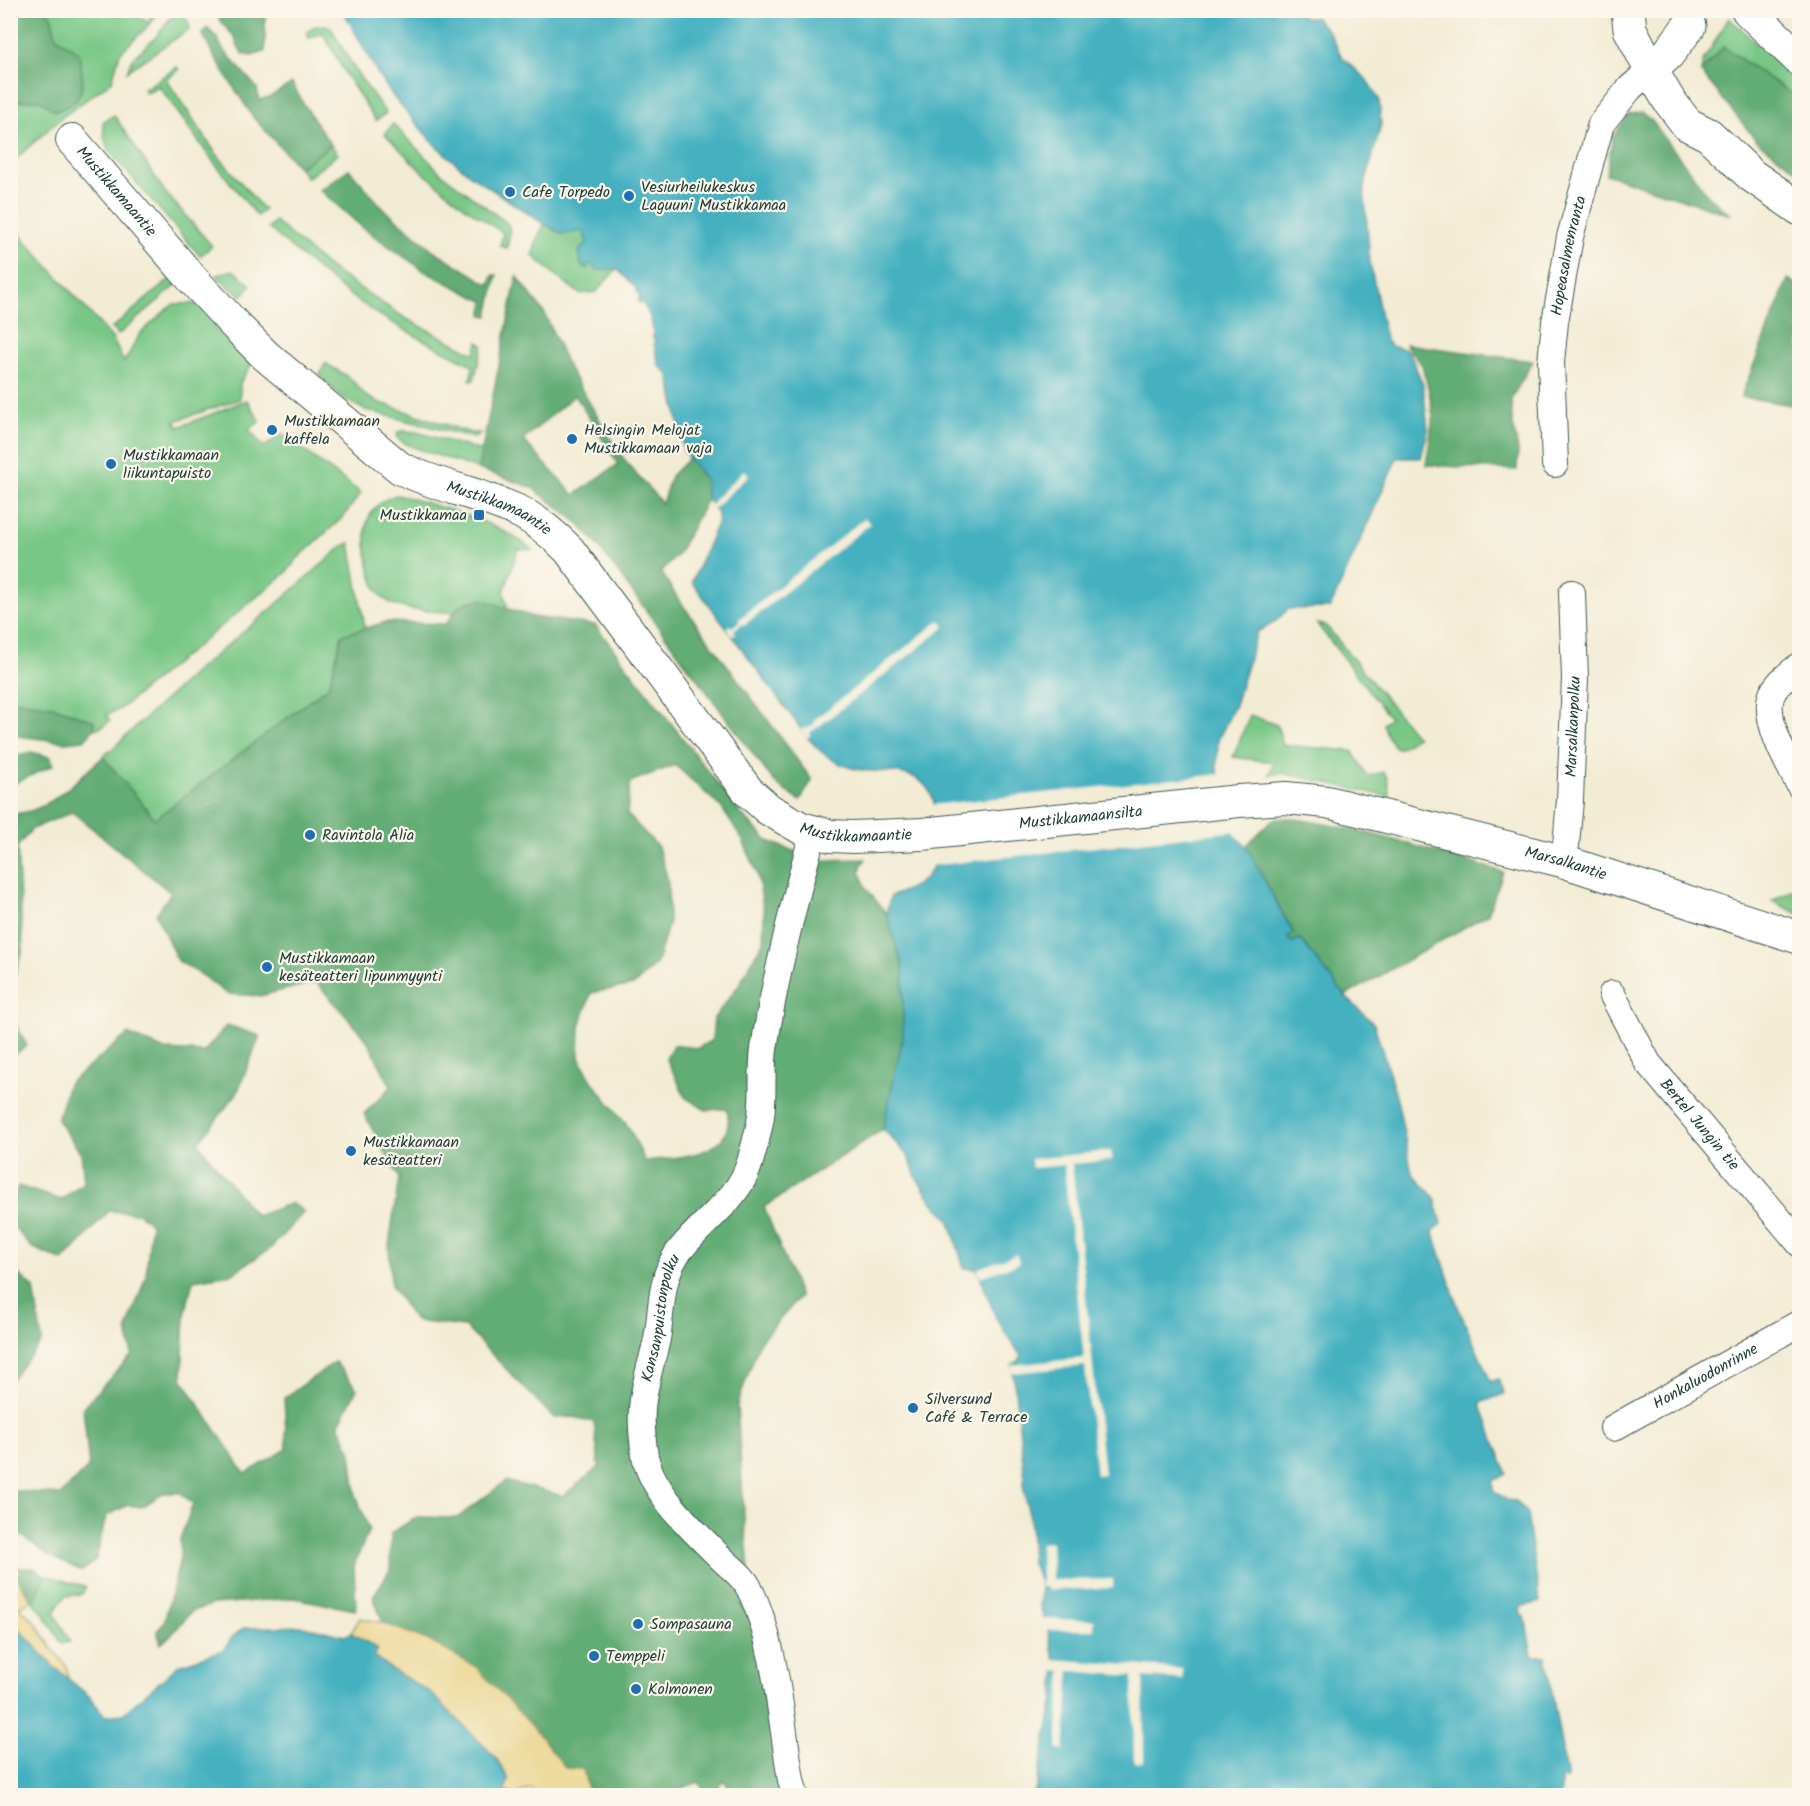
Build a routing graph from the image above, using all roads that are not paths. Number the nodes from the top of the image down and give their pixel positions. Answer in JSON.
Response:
{"nodes":[{"id":1,"x":1628,"y":10,"type":"edge"},
{"id":2,"x":1639,"y":10,"type":"edge"},
{"id":3,"x":1748,"y":10,"type":"edge"},
{"id":4,"x":1689,"y":26,"type":"dead end"},
{"id":5,"x":1800,"y":60,"type":"edge"},
{"id":6,"x":1660,"y":62,"type":"junction"},
{"id":7,"x":72,"y":140,"type":"dead end"},
{"id":8,"x":1800,"y":209,"type":"edge"},
{"id":9,"x":1555,"y":464,"type":"dead end"},
{"id":10,"x":1572,"y":593,"type":"dead end"},
{"id":11,"x":1800,"y":665,"type":"edge"},
{"id":12,"x":1800,"y":786,"type":"edge"},
{"id":13,"x":1239,"y":801,"type":"joint"},
{"id":14,"x":813,"y":832,"type":"junction"},
{"id":15,"x":921,"y":834,"type":"joint"},
{"id":16,"x":1562,"y":861,"type":"junction"},
{"id":17,"x":1800,"y":938,"type":"edge"},
{"id":18,"x":1612,"y":994,"type":"dead end"},
{"id":19,"x":1800,"y":1244,"type":"edge"},
{"id":20,"x":1800,"y":1323,"type":"edge"},
{"id":21,"x":1613,"y":1428,"type":"dead end"},
{"id":22,"x":795,"y":1796,"type":"edge"}],
"edges":[{"from":1,"to":6,"type":"main road"},
{"from":2,"to":6,"type":"main road"},
{"from":3,"to":5,"type":"main road"},
{"from":4,"to":6,"type":"main road"},
{"from":6,"to":8,"type":"main road"},
{"from":6,"to":9,"type":"street","name":"Hopeasalmenranta"},
{"from":7,"to":14,"type":"street","name":"Mustikkamaantie"},
{"from":10,"to":16,"type":"street","name":"Marsalkanpolku"},
{"from":11,"to":12,"type":"street"},
{"from":13,"to":15,"type":"street","name":"Mustikkamaansilta"},
{"from":13,"to":16,"type":"street","name":"Marsalkantie"},
{"from":14,"to":15,"type":"street","name":"Mustikkamaantie"},
{"from":14,"to":22,"type":"street","name":"Kansanpuistonpolku"},
{"from":16,"to":17,"type":"street","name":"Marsalkantie"},
{"from":18,"to":19,"type":"street","name":"Bertel Jungin tie"},
{"from":20,"to":21,"type":"street","name":"Honkaluodonrinne"}]}
